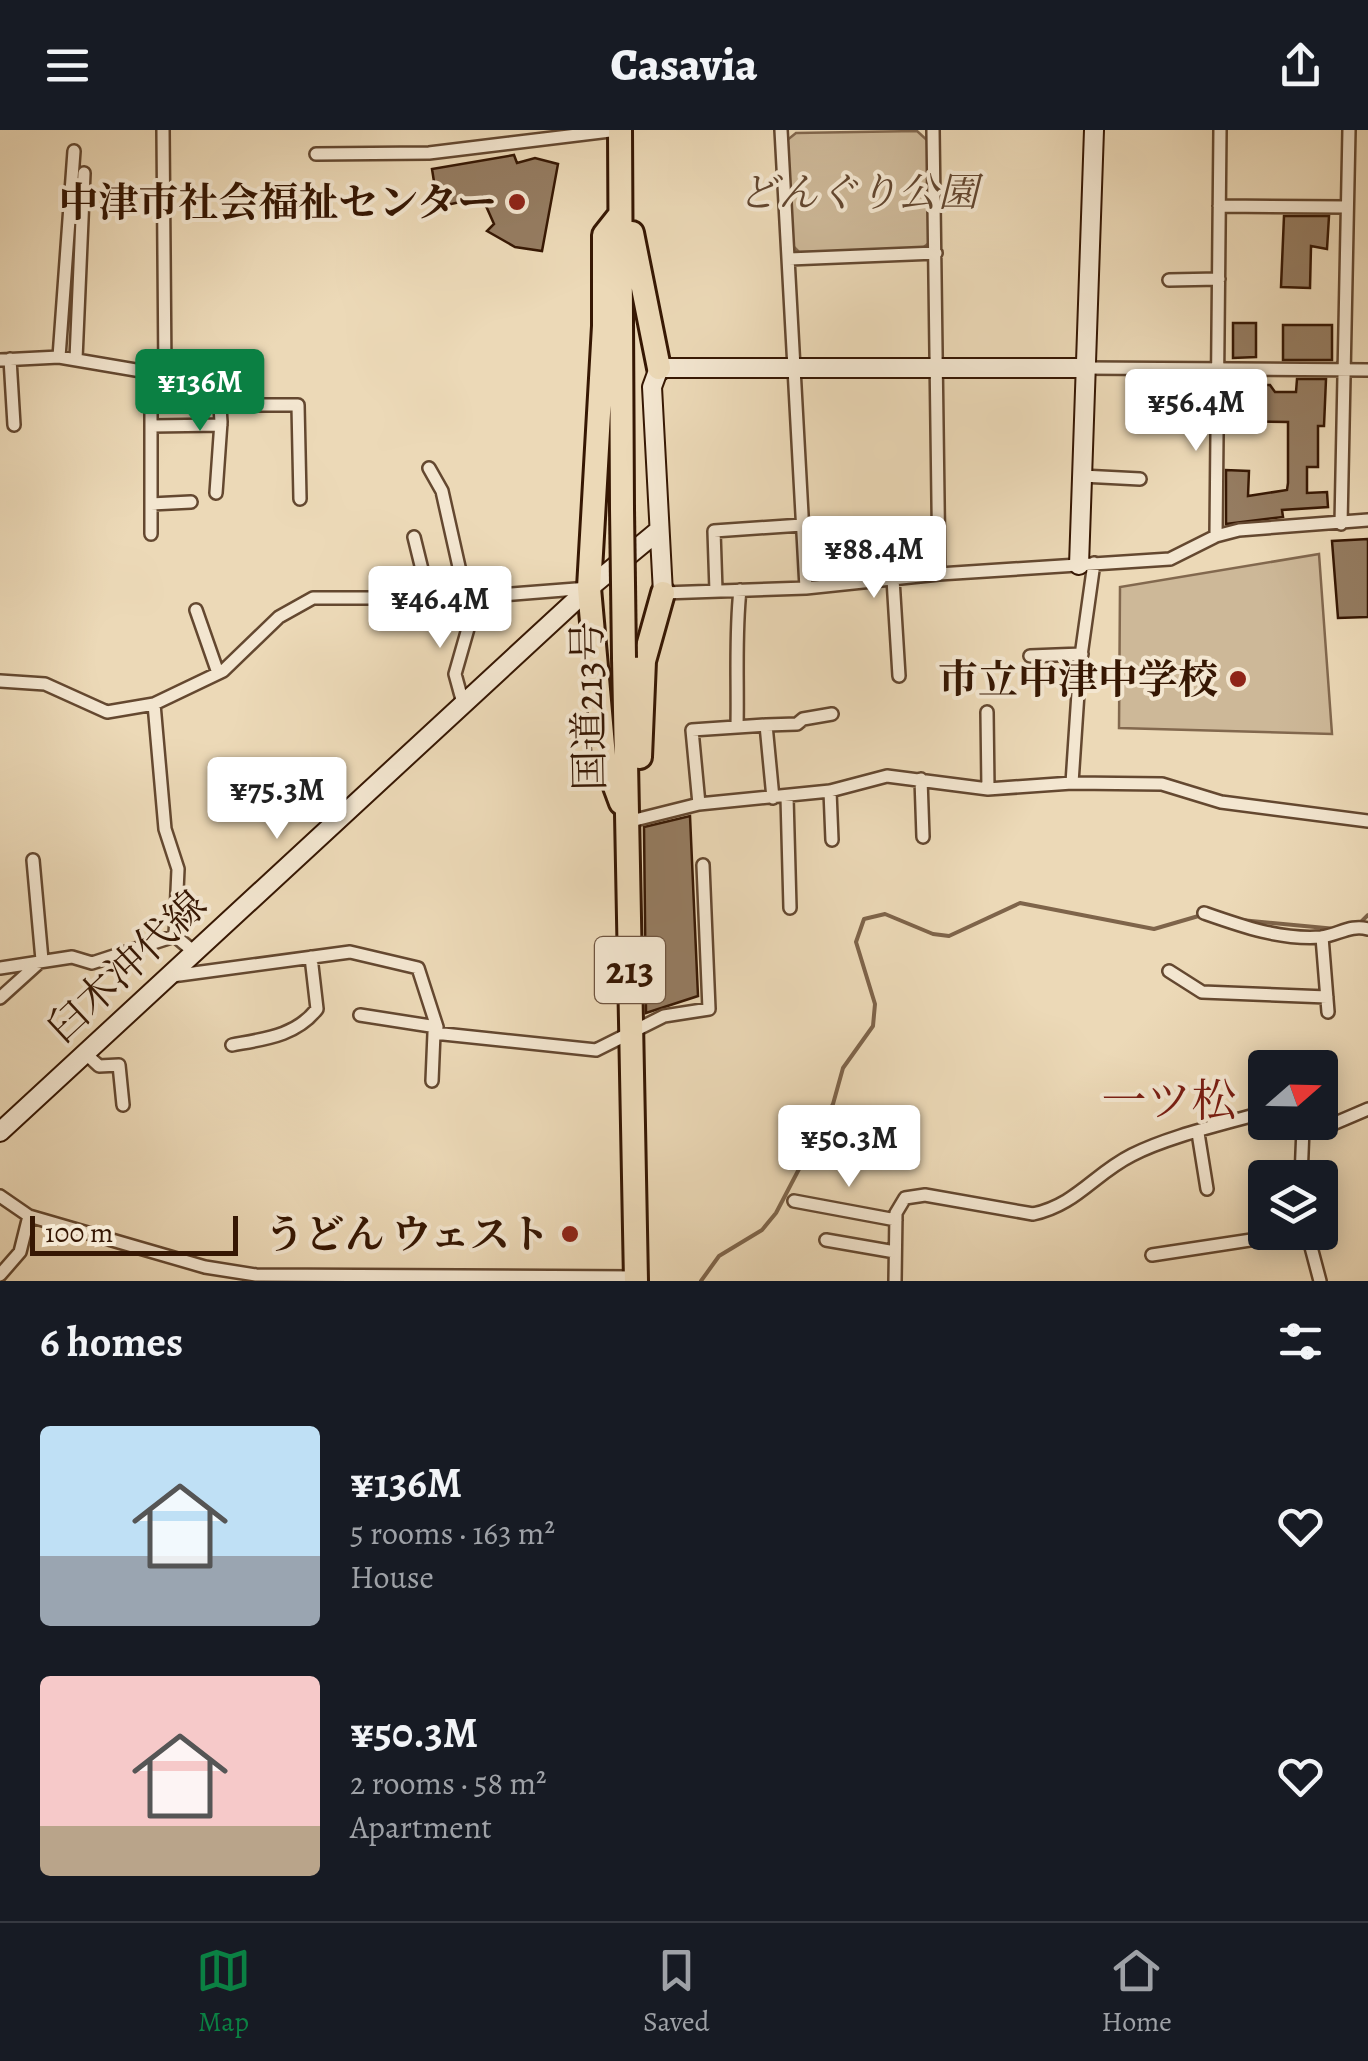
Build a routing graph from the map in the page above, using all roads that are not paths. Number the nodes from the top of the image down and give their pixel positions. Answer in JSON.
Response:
{"nodes":[{"id":1,"x":162,"y":130,"type":"edge"},
{"id":2,"x":619,"y":130,"type":"edge"},
{"id":3,"x":781,"y":130,"type":"edge"},
{"id":4,"x":933,"y":130,"type":"edge"},
{"id":5,"x":1094,"y":130,"type":"edge"},
{"id":6,"x":1220,"y":130,"type":"edge"},
{"id":7,"x":1348,"y":130,"type":"edge"},
{"id":8,"x":74,"y":151,"type":"dead end"},
{"id":9,"x":316,"y":154,"type":"dead end"},
{"id":10,"x":84,"y":174,"type":"dead end"},
{"id":11,"x":1219,"y":206,"type":"junction"},
{"id":12,"x":1347,"y":207,"type":"junction"},
{"id":13,"x":618,"y":216,"type":"junction"},
{"id":14,"x":936,"y":253,"type":"junction"},
{"id":15,"x":789,"y":259,"type":"junction"},
{"id":16,"x":1219,"y":279,"type":"junction"},
{"id":17,"x":1169,"y":280,"type":"dead end"},
{"id":18,"x":59,"y":356,"type":"junction"},
{"id":19,"x":5,"y":359,"type":"edge"},
{"id":20,"x":76,"y":359,"type":"junction"},
{"id":21,"x":659,"y":368,"type":"junction"},
{"id":22,"x":1086,"y":368,"type":"junction"},
{"id":23,"x":795,"y":369,"type":"junction"},
{"id":24,"x":936,"y":370,"type":"junction"},
{"id":25,"x":1344,"y":370,"type":"junction"},
{"id":26,"x":1368,"y":370,"type":"edge"},
{"id":27,"x":150,"y":372,"type":"junction"},
{"id":28,"x":1218,"y":372,"type":"junction"},
{"id":29,"x":165,"y":375,"type":"junction"},
{"id":30,"x":218,"y":377,"type":"junction"},
{"id":31,"x":221,"y":425,"type":"junction"},
{"id":32,"x":14,"y":426,"type":"dead end"},
{"id":33,"x":151,"y":426,"type":"junction"},
{"id":34,"x":428,"y":468,"type":"dead end"},
{"id":35,"x":1082,"y":476,"type":"junction"},
{"id":36,"x":1140,"y":479,"type":"dead end"},
{"id":37,"x":216,"y":492,"type":"dead end"},
{"id":38,"x":300,"y":499,"type":"dead end"},
{"id":39,"x":192,"y":502,"type":"dead end"},
{"id":40,"x":151,"y":504,"type":"junction"},
{"id":41,"x":1368,"y":520,"type":"edge"},
{"id":42,"x":802,"y":524,"type":"junction"},
{"id":43,"x":1341,"y":524,"type":"junction"},
{"id":44,"x":838,"y":528,"type":"dead end"},
{"id":45,"x":658,"y":531,"type":"junction"},
{"id":46,"x":151,"y":534,"type":"dead end"},
{"id":47,"x":1216,"y":536,"type":"junction"},
{"id":48,"x":414,"y":537,"type":"dead end"},
{"id":49,"x":1086,"y":564,"type":"junction"},
{"id":50,"x":939,"y":574,"type":"junction"},
{"id":51,"x":893,"y":579,"type":"junction"},
{"id":52,"x":842,"y":584,"type":"junction"},
{"id":53,"x":589,"y":588,"type":"junction"},
{"id":54,"x":806,"y":588,"type":"junction"},
{"id":55,"x":740,"y":590,"type":"junction"},
{"id":56,"x":716,"y":591,"type":"junction"},
{"id":57,"x":663,"y":593,"type":"junction"},
{"id":58,"x":472,"y":597,"type":"junction"},
{"id":59,"x":429,"y":598,"type":"junction"},
{"id":60,"x":196,"y":610,"type":"dead end"},
{"id":61,"x":1082,"y":654,"type":"junction"},
{"id":62,"x":1030,"y":656,"type":"dead end"},
{"id":63,"x":218,"y":673,"type":"junction"},
{"id":64,"x":899,"y":676,"type":"dead end"},
{"id":65,"x":0,"y":681,"type":"edge"},
{"id":66,"x":463,"y":703,"type":"junction"},
{"id":67,"x":154,"y":704,"type":"junction"},
{"id":68,"x":987,"y":712,"type":"dead end"},
{"id":69,"x":832,"y":714,"type":"dead end"},
{"id":70,"x":766,"y":724,"type":"junction"},
{"id":71,"x":738,"y":726,"type":"junction"},
{"id":72,"x":921,"y":779,"type":"junction"},
{"id":73,"x":1072,"y":783,"type":"junction"},
{"id":74,"x":988,"y":789,"type":"junction"},
{"id":75,"x":830,"y":791,"type":"junction"},
{"id":76,"x":780,"y":797,"type":"junction"},
{"id":77,"x":699,"y":804,"type":"junction"},
{"id":78,"x":1368,"y":821,"type":"edge"},
{"id":79,"x":627,"y":822,"type":"junction"},
{"id":80,"x":923,"y":837,"type":"dead end"},
{"id":81,"x":832,"y":840,"type":"dead end"},
{"id":82,"x":33,"y":860,"type":"dead end"},
{"id":83,"x":702,"y":865,"type":"dead end"},
{"id":84,"x":790,"y":908,"type":"dead end"},
{"id":85,"x":1204,"y":913,"type":"dead end"},
{"id":86,"x":1368,"y":928,"type":"edge"},
{"id":87,"x":174,"y":936,"type":"junction"},
{"id":88,"x":1322,"y":937,"type":"junction"},
{"id":89,"x":193,"y":952,"type":"junction"},
{"id":90,"x":311,"y":957,"type":"junction"},
{"id":91,"x":42,"y":960,"type":"junction"},
{"id":92,"x":0,"y":968,"type":"edge"},
{"id":93,"x":1168,"y":971,"type":"dead end"},
{"id":94,"x":166,"y":977,"type":"junction"},
{"id":95,"x":0,"y":998,"type":"edge"},
{"id":96,"x":1327,"y":998,"type":"junction"},
{"id":97,"x":1328,"y":1012,"type":"dead end"},
{"id":98,"x":360,"y":1015,"type":"dead end"},
{"id":99,"x":435,"y":1030,"type":"junction"},
{"id":100,"x":632,"y":1033,"type":"junction"},
{"id":101,"x":232,"y":1046,"type":"dead end"},
{"id":102,"x":84,"y":1053,"type":"junction"},
{"id":103,"x":432,"y":1081,"type":"dead end"},
{"id":104,"x":123,"y":1105,"type":"dead end"},
{"id":105,"x":1368,"y":1108,"type":"edge"},
{"id":106,"x":1248,"y":1117,"type":"edge"},
{"id":107,"x":1338,"y":1121,"type":"edge"},
{"id":108,"x":0,"y":1132,"type":"edge"},
{"id":109,"x":1198,"y":1133,"type":"junction"},
{"id":110,"x":1207,"y":1189,"type":"dead end"},
{"id":111,"x":0,"y":1196,"type":"edge"},
{"id":112,"x":794,"y":1201,"type":"dead end"},
{"id":113,"x":29,"y":1216,"type":"junction"},
{"id":114,"x":896,"y":1220,"type":"junction"},
{"id":115,"x":826,"y":1240,"type":"dead end"},
{"id":116,"x":1248,"y":1241,"type":"edge"},
{"id":117,"x":1311,"y":1250,"type":"edge"},
{"id":118,"x":895,"y":1252,"type":"junction"},
{"id":119,"x":1152,"y":1255,"type":"dead end"},
{"id":120,"x":0,"y":1275,"type":"edge"},
{"id":121,"x":636,"y":1279,"type":"edge"},
{"id":122,"x":895,"y":1281,"type":"edge"},
{"id":123,"x":1320,"y":1281,"type":"edge"}],
"edges":[{"from":1,"to":29,"type":"street"},
{"from":2,"to":9,"type":"street"},
{"from":2,"to":13,"type":"highway","name":"国道213号","number":"213"},
{"from":2,"to":21,"type":"highway"},
{"from":3,"to":15,"type":"street"},
{"from":4,"to":14,"type":"street"},
{"from":5,"to":22,"type":"street"},
{"from":6,"to":11,"type":"street"},
{"from":7,"to":12,"type":"street"},
{"from":8,"to":18,"type":"street"},
{"from":10,"to":20,"type":"street"},
{"from":11,"to":12,"type":"street"},
{"from":11,"to":16,"type":"street"},
{"from":12,"to":25,"type":"street"},
{"from":13,"to":53,"type":"highway"},
{"from":13,"to":79,"type":"highway","name":"国道213号","number":"213","bridge":true},
{"from":14,"to":15,"type":"street"},
{"from":14,"to":24,"type":"street"},
{"from":15,"to":23,"type":"street"},
{"from":16,"to":17,"type":"street"},
{"from":16,"to":28,"type":"street"},
{"from":18,"to":19,"type":"street"},
{"from":18,"to":20,"type":"street"},
{"from":19,"to":32,"type":"street"},
{"from":20,"to":27,"type":"street"},
{"from":21,"to":23,"type":"street"},
{"from":21,"to":45,"type":"street"},
{"from":22,"to":24,"type":"street"},
{"from":22,"to":28,"type":"street"},
{"from":22,"to":35,"type":"street"},
{"from":23,"to":24,"type":"street"},
{"from":23,"to":42,"type":"street"},
{"from":24,"to":50,"type":"street"},
{"from":25,"to":26,"type":"street"},
{"from":25,"to":28,"type":"street"},
{"from":25,"to":43,"type":"street"},
{"from":27,"to":29,"type":"street"},
{"from":27,"to":33,"type":"street"},
{"from":28,"to":47,"type":"street"},
{"from":29,"to":30,"type":"street"},
{"from":30,"to":31,"type":"street"},
{"from":30,"to":38,"type":"street"},
{"from":31,"to":33,"type":"street"},
{"from":31,"to":37,"type":"street"},
{"from":33,"to":40,"type":"street"},
{"from":34,"to":58,"type":"street"},
{"from":35,"to":36,"type":"street"},
{"from":35,"to":49,"type":"street"},
{"from":39,"to":40,"type":"street"},
{"from":40,"to":46,"type":"street"},
{"from":41,"to":43,"type":"street"},
{"from":42,"to":54,"type":"street"},
{"from":42,"to":56,"type":"street"},
{"from":43,"to":47,"type":"street"},
{"from":44,"to":52,"type":"street"},
{"from":45,"to":53,"type":"street","name":"臼木沖代線"},
{"from":45,"to":57,"type":"street"},
{"from":47,"to":49,"type":"street"},
{"from":48,"to":59,"type":"street"},
{"from":49,"to":50,"type":"street"},
{"from":49,"to":61,"type":"street"},
{"from":50,"to":51,"type":"street"},
{"from":51,"to":52,"type":"street"},
{"from":51,"to":64,"type":"street"},
{"from":52,"to":54,"type":"street"},
{"from":53,"to":58,"type":"street"},
{"from":53,"to":66,"type":"street","name":"臼木沖代線"},
{"from":53,"to":79,"type":"highway"},
{"from":54,"to":55,"type":"street"},
{"from":55,"to":56,"type":"street"},
{"from":55,"to":71,"type":"street"},
{"from":56,"to":57,"type":"street"},
{"from":57,"to":79,"type":"highway"},
{"from":58,"to":59,"type":"street"},
{"from":58,"to":66,"type":"street"},
{"from":59,"to":63,"type":"street"},
{"from":60,"to":63,"type":"street"},
{"from":61,"to":62,"type":"street"},
{"from":61,"to":73,"type":"street"},
{"from":63,"to":67,"type":"street"},
{"from":65,"to":67,"type":"street"},
{"from":66,"to":89,"type":"street","name":"臼木沖代線"},
{"from":67,"to":87,"type":"street"},
{"from":68,"to":74,"type":"street"},
{"from":69,"to":70,"type":"street"},
{"from":70,"to":71,"type":"street"},
{"from":70,"to":76,"type":"street"},
{"from":71,"to":77,"type":"street"},
{"from":72,"to":74,"type":"street"},
{"from":72,"to":75,"type":"street"},
{"from":72,"to":80,"type":"street"},
{"from":73,"to":74,"type":"street"},
{"from":73,"to":78,"type":"street"},
{"from":75,"to":76,"type":"street"},
{"from":75,"to":81,"type":"street"},
{"from":76,"to":77,"type":"street"},
{"from":76,"to":84,"type":"street"},
{"from":77,"to":79,"type":"street"},
{"from":79,"to":100,"type":"highway","name":"国道213号","number":"213"},
{"from":82,"to":91,"type":"street"},
{"from":83,"to":100,"type":"street"},
{"from":85,"to":88,"type":"street"},
{"from":86,"to":88,"type":"street"},
{"from":87,"to":89,"type":"street"},
{"from":87,"to":91,"type":"street"},
{"from":88,"to":96,"type":"street"},
{"from":89,"to":94,"type":"street","name":"臼木沖代線"},
{"from":90,"to":94,"type":"street"},
{"from":90,"to":99,"type":"street"},
{"from":90,"to":101,"type":"street"},
{"from":91,"to":92,"type":"street"},
{"from":91,"to":95,"type":"street"},
{"from":93,"to":96,"type":"street"},
{"from":94,"to":102,"type":"street","name":"臼木沖代線"},
{"from":96,"to":97,"type":"street"},
{"from":98,"to":99,"type":"street"},
{"from":99,"to":100,"type":"street"},
{"from":99,"to":103,"type":"street"},
{"from":100,"to":121,"type":"highway","name":"国道213号","number":"213"},
{"from":102,"to":104,"type":"street"},
{"from":102,"to":108,"type":"street","name":"臼木沖代線"},
{"from":105,"to":107,"type":"street"},
{"from":106,"to":109,"type":"street"},
{"from":109,"to":110,"type":"street"},
{"from":109,"to":114,"type":"street"},
{"from":111,"to":113,"type":"street"},
{"from":112,"to":114,"type":"street"},
{"from":113,"to":120,"type":"street"},
{"from":113,"to":121,"type":"street"},
{"from":114,"to":118,"type":"street"},
{"from":115,"to":118,"type":"street"},
{"from":116,"to":119,"type":"street"},
{"from":117,"to":123,"type":"street"},
{"from":118,"to":122,"type":"street"}]}
